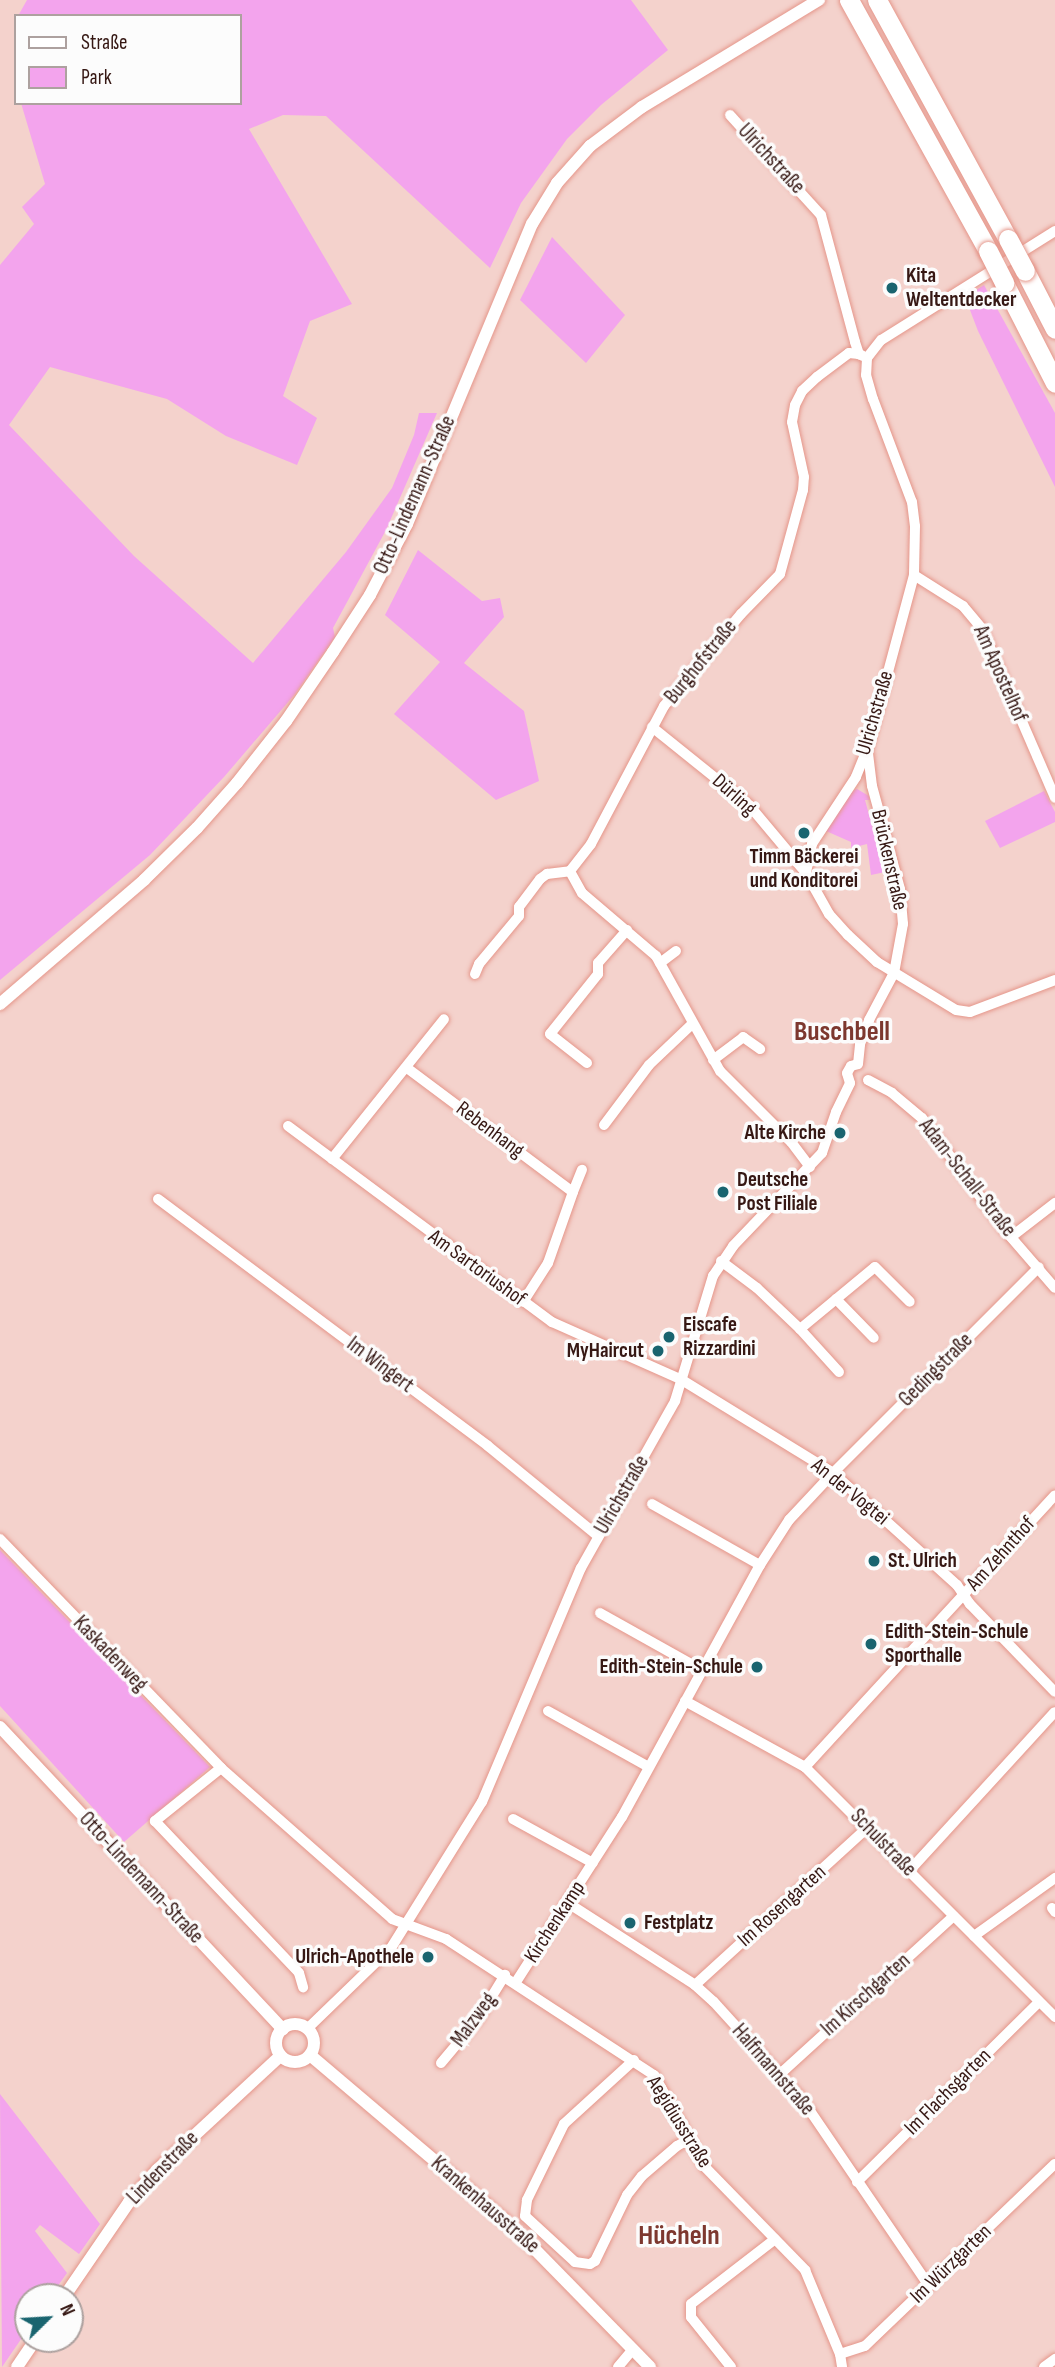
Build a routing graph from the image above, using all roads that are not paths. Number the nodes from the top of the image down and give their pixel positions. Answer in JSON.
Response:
{"nodes":[{"id":1,"x":820,"y":0,"type":"edge"},
{"id":2,"x":849,"y":0,"type":"edge"},
{"id":3,"x":877,"y":0,"type":"edge"},
{"id":4,"x":730,"y":115,"type":"dead end"},
{"id":5,"x":1055,"y":231,"type":"edge"},
{"id":6,"x":1055,"y":329,"type":"edge"},
{"id":7,"x":863,"y":356,"type":"junction"},
{"id":8,"x":1055,"y":383,"type":"edge"},
{"id":9,"x":914,"y":575,"type":"junction"},
{"id":10,"x":652,"y":727,"type":"junction"},
{"id":11,"x":868,"y":747,"type":"junction"},
{"id":12,"x":850,"y":786,"type":"junction"},
{"id":13,"x":872,"y":786,"type":"junction"},
{"id":14,"x":1055,"y":798,"type":"edge"},
{"id":15,"x":570,"y":871,"type":"junction"},
{"id":16,"x":806,"y":873,"type":"junction"},
{"id":17,"x":627,"y":930,"type":"junction"},
{"id":18,"x":676,"y":951,"type":"dead end"},
{"id":19,"x":660,"y":963,"type":"junction"},
{"id":20,"x":894,"y":973,"type":"junction"},
{"id":21,"x":475,"y":974,"type":"dead end"},
{"id":22,"x":1055,"y":981,"type":"edge"},
{"id":23,"x":0,"y":1004,"type":"edge"},
{"id":24,"x":444,"y":1019,"type":"dead end"},
{"id":25,"x":692,"y":1024,"type":"junction"},
{"id":26,"x":760,"y":1049,"type":"dead end"},
{"id":27,"x":713,"y":1060,"type":"junction"},
{"id":28,"x":587,"y":1063,"type":"dead end"},
{"id":29,"x":858,"y":1064,"type":"junction"},
{"id":30,"x":407,"y":1068,"type":"junction"},
{"id":31,"x":867,"y":1080,"type":"junction"},
{"id":32,"x":850,"y":1083,"type":"junction"},
{"id":33,"x":604,"y":1125,"type":"dead end"},
{"id":34,"x":288,"y":1126,"type":"dead end"},
{"id":35,"x":332,"y":1159,"type":"junction"},
{"id":36,"x":810,"y":1167,"type":"junction"},
{"id":37,"x":582,"y":1170,"type":"dead end"},
{"id":38,"x":573,"y":1192,"type":"junction"},
{"id":39,"x":158,"y":1199,"type":"dead end"},
{"id":40,"x":1055,"y":1203,"type":"edge"},
{"id":41,"x":1011,"y":1237,"type":"junction"},
{"id":42,"x":721,"y":1261,"type":"junction"},
{"id":43,"x":1039,"y":1267,"type":"junction"},
{"id":44,"x":1055,"y":1288,"type":"edge"},
{"id":45,"x":836,"y":1299,"type":"junction"},
{"id":46,"x":523,"y":1302,"type":"junction"},
{"id":47,"x":910,"y":1302,"type":"dead end"},
{"id":48,"x":800,"y":1329,"type":"junction"},
{"id":49,"x":874,"y":1338,"type":"dead end"},
{"id":50,"x":839,"y":1372,"type":"dead end"},
{"id":51,"x":682,"y":1380,"type":"junction"},
{"id":52,"x":833,"y":1473,"type":"junction"},
{"id":53,"x":1055,"y":1495,"type":"edge"},
{"id":54,"x":652,"y":1504,"type":"dead end"},
{"id":55,"x":598,"y":1536,"type":"junction"},
{"id":56,"x":0,"y":1539,"type":"edge"},
{"id":57,"x":760,"y":1565,"type":"junction"},
{"id":58,"x":963,"y":1595,"type":"junction"},
{"id":59,"x":600,"y":1614,"type":"dead end"},
{"id":60,"x":702,"y":1670,"type":"junction"},
{"id":61,"x":1055,"y":1692,"type":"edge"},
{"id":62,"x":685,"y":1701,"type":"junction"},
{"id":63,"x":548,"y":1711,"type":"dead end"},
{"id":64,"x":1055,"y":1712,"type":"edge"},
{"id":65,"x":0,"y":1727,"type":"edge"},
{"id":66,"x":648,"y":1766,"type":"junction"},
{"id":67,"x":805,"y":1766,"type":"junction"},
{"id":68,"x":221,"y":1768,"type":"junction"},
{"id":69,"x":513,"y":1819,"type":"dead end"},
{"id":70,"x":868,"y":1827,"type":"junction"},
{"id":71,"x":593,"y":1863,"type":"junction"},
{"id":72,"x":910,"y":1870,"type":"junction"},
{"id":73,"x":1055,"y":1878,"type":"edge"},
{"id":74,"x":568,"y":1903,"type":"junction"},
{"id":75,"x":954,"y":1916,"type":"junction"},
{"id":76,"x":408,"y":1924,"type":"junction"},
{"id":77,"x":974,"y":1936,"type":"junction"},
{"id":78,"x":505,"y":1975,"type":"junction"},
{"id":79,"x":516,"y":1982,"type":"junction"},
{"id":80,"x":695,"y":1985,"type":"junction"},
{"id":81,"x":303,"y":1987,"type":"dead end"},
{"id":82,"x":1039,"y":2002,"type":"junction"},
{"id":83,"x":1055,"y":2017,"type":"edge"},
{"id":84,"x":283,"y":2029,"type":"junction"},
{"id":85,"x":307,"y":2029,"type":"junction"},
{"id":86,"x":310,"y":2055,"type":"junction"},
{"id":87,"x":280,"y":2056,"type":"junction"},
{"id":88,"x":634,"y":2060,"type":"junction"},
{"id":89,"x":441,"y":2063,"type":"dead end"},
{"id":90,"x":779,"y":2075,"type":"junction"},
{"id":91,"x":688,"y":2140,"type":"junction"},
{"id":92,"x":1055,"y":2164,"type":"edge"},
{"id":93,"x":857,"y":2182,"type":"junction"},
{"id":94,"x":775,"y":2239,"type":"junction"},
{"id":95,"x":74,"y":2283,"type":"edge"},
{"id":96,"x":929,"y":2286,"type":"junction"},
{"id":97,"x":633,"y":2349,"type":"junction"},
{"id":98,"x":840,"y":2354,"type":"junction"},
{"id":99,"x":1055,"y":2360,"type":"edge"},
{"id":100,"x":618,"y":2367,"type":"edge"},
{"id":101,"x":650,"y":2367,"type":"edge"},
{"id":102,"x":731,"y":2367,"type":"edge"},
{"id":103,"x":842,"y":2367,"type":"edge"},
{"id":104,"x":1044,"y":2367,"type":"edge"}],
"edges":[{"from":1,"to":23,"type":"street","name":"Otto-Lindemann-Straße"},
{"from":2,"to":8,"type":"highway","bridge":true},
{"from":3,"to":6,"type":"highway","bridge":true},
{"from":4,"to":7,"type":"street","name":"Ulrichstraße"},
{"from":5,"to":7,"type":"street"},
{"from":7,"to":9,"type":"street","name":"Ulrichstraße"},
{"from":7,"to":10,"type":"street","name":"Burghofstraße"},
{"from":9,"to":11,"type":"street","name":"Ulrichstraße"},
{"from":9,"to":14,"type":"street","name":"Am Apostelhof"},
{"from":10,"to":15,"type":"street","name":"Burghofstraße"},
{"from":10,"to":16,"type":"street","name":"Dürling"},
{"from":11,"to":12,"type":"street","name":"Ulrichstraße"},
{"from":11,"to":13,"type":"street","name":"Brückenstraße"},
{"from":12,"to":13,"type":"street"},
{"from":12,"to":16,"type":"street","name":"Ulrichstraße"},
{"from":13,"to":20,"type":"street","name":"Brückenstraße"},
{"from":15,"to":17,"type":"street"},
{"from":15,"to":21,"type":"street"},
{"from":16,"to":20,"type":"street"},
{"from":17,"to":19,"type":"street"},
{"from":17,"to":28,"type":"street"},
{"from":18,"to":19,"type":"street"},
{"from":19,"to":25,"type":"street"},
{"from":20,"to":22,"type":"street"},
{"from":20,"to":29,"type":"street"},
{"from":24,"to":30,"type":"street"},
{"from":25,"to":27,"type":"street"},
{"from":25,"to":33,"type":"street"},
{"from":26,"to":27,"type":"street"},
{"from":27,"to":36,"type":"street"},
{"from":29,"to":31,"type":"street"},
{"from":29,"to":32,"type":"street"},
{"from":30,"to":35,"type":"street"},
{"from":30,"to":38,"type":"street","name":"Rebenhang"},
{"from":31,"to":32,"type":"street"},
{"from":31,"to":41,"type":"street","name":"Adam-Schall-Straße"},
{"from":32,"to":36,"type":"street","name":"Ulrichstraße"},
{"from":34,"to":35,"type":"street","name":"Am Sartoriushof"},
{"from":35,"to":46,"type":"street","name":"Am Sartoriushof"},
{"from":36,"to":42,"type":"street","name":"Ulrichstraße"},
{"from":37,"to":38,"type":"street"},
{"from":38,"to":46,"type":"street"},
{"from":39,"to":55,"type":"street","name":"Im Wingert"},
{"from":40,"to":41,"type":"street"},
{"from":41,"to":43,"type":"street","name":"Adam-Schall-Straße"},
{"from":42,"to":48,"type":"street"},
{"from":42,"to":51,"type":"street","name":"Ulrichstraße"},
{"from":43,"to":44,"type":"street","name":"Adam-Schall-Straße"},
{"from":43,"to":52,"type":"street","name":"Gedingstraße"},
{"from":45,"to":47,"type":"street"},
{"from":45,"to":48,"type":"street"},
{"from":45,"to":49,"type":"street"},
{"from":46,"to":51,"type":"street","name":"Am Sartoriushof"},
{"from":48,"to":50,"type":"street"},
{"from":51,"to":52,"type":"street","name":"An der Vogtei"},
{"from":51,"to":55,"type":"street","name":"Ulrichstraße"},
{"from":52,"to":57,"type":"street","name":"Kirchenkamp"},
{"from":52,"to":58,"type":"street","name":"An der Vogtei"},
{"from":53,"to":58,"type":"street","name":"Am Zehnthof"},
{"from":54,"to":57,"type":"street"},
{"from":55,"to":76,"type":"street","name":"Ulrichstraße"},
{"from":56,"to":68,"type":"street","name":"Kaskadenweg"},
{"from":57,"to":60,"type":"street","name":"Kirchenkamp"},
{"from":58,"to":61,"type":"street","name":"An der Vogtei"},
{"from":58,"to":67,"type":"street","name":"Am Zehnthof"},
{"from":59,"to":60,"type":"street"},
{"from":60,"to":62,"type":"street","name":"Kirchenkamp"},
{"from":62,"to":66,"type":"street","name":"Kirchenkamp"},
{"from":62,"to":67,"type":"street","name":"Schulstraße"},
{"from":63,"to":66,"type":"street"},
{"from":64,"to":72,"type":"street"},
{"from":65,"to":84,"type":"street","name":"Otto-Lindemann-Straße"},
{"from":66,"to":71,"type":"street","name":"Kirchenkamp"},
{"from":67,"to":70,"type":"street","name":"Schulstraße"},
{"from":68,"to":76,"type":"street","name":"Kaskadenweg"},
{"from":68,"to":81,"type":"street"},
{"from":69,"to":71,"type":"street","name":"Kirchenkamp"},
{"from":70,"to":72,"type":"street","name":"Schulstraße"},
{"from":70,"to":80,"type":"street","name":"Im Rosengarten"},
{"from":71,"to":74,"type":"street","name":"Kirchenkamp"},
{"from":72,"to":75,"type":"street","name":"Schulstraße"},
{"from":73,"to":77,"type":"street"},
{"from":74,"to":79,"type":"street","name":"Kirchenkamp"},
{"from":74,"to":80,"type":"street","name":"Halfmannstraße"},
{"from":75,"to":77,"type":"street","name":"Schulstraße"},
{"from":75,"to":90,"type":"street","name":"Im Kirschgarten"},
{"from":76,"to":78,"type":"street","name":"Aegidiusstraße"},
{"from":76,"to":85,"type":"street"},
{"from":77,"to":82,"type":"street","name":"Schulstraße"},
{"from":78,"to":79,"type":"street","name":"Aegidiusstraße"},
{"from":78,"to":89,"type":"street","name":"Malzweg"},
{"from":79,"to":88,"type":"street","name":"Aegidiusstraße"},
{"from":80,"to":90,"type":"street","name":"Halfmannstraße"},
{"from":82,"to":83,"type":"street","name":"Schulstraße"},
{"from":82,"to":93,"type":"street","name":"Im Flachsgarten"},
{"from":84,"to":85,"type":"street"},
{"from":84,"to":87,"type":"street"},
{"from":85,"to":86,"type":"street"},
{"from":86,"to":87,"type":"street"},
{"from":86,"to":97,"type":"street","name":"Krankenhausstraße"},
{"from":87,"to":95,"type":"street","name":"Lindenstraße"},
{"from":88,"to":91,"type":"street","name":"Aegidiusstraße"},
{"from":88,"to":91,"type":"street"},
{"from":90,"to":93,"type":"street","name":"Halfmannstraße"},
{"from":91,"to":94,"type":"street","name":"Aegidiusstraße"},
{"from":92,"to":96,"type":"street","name":"Im Würzgarten"},
{"from":93,"to":96,"type":"street","name":"Halfmannstraße"},
{"from":94,"to":98,"type":"street","name":"Aegidiusstraße"},
{"from":94,"to":102,"type":"street"},
{"from":96,"to":98,"type":"street","name":"Im Würzgarten"},
{"from":97,"to":100,"type":"street"},
{"from":97,"to":101,"type":"street","name":"Krankenhausstraße"},
{"from":98,"to":103,"type":"street","name":"Aegidiusstraße"},
{"from":99,"to":104,"type":"street"}]}
